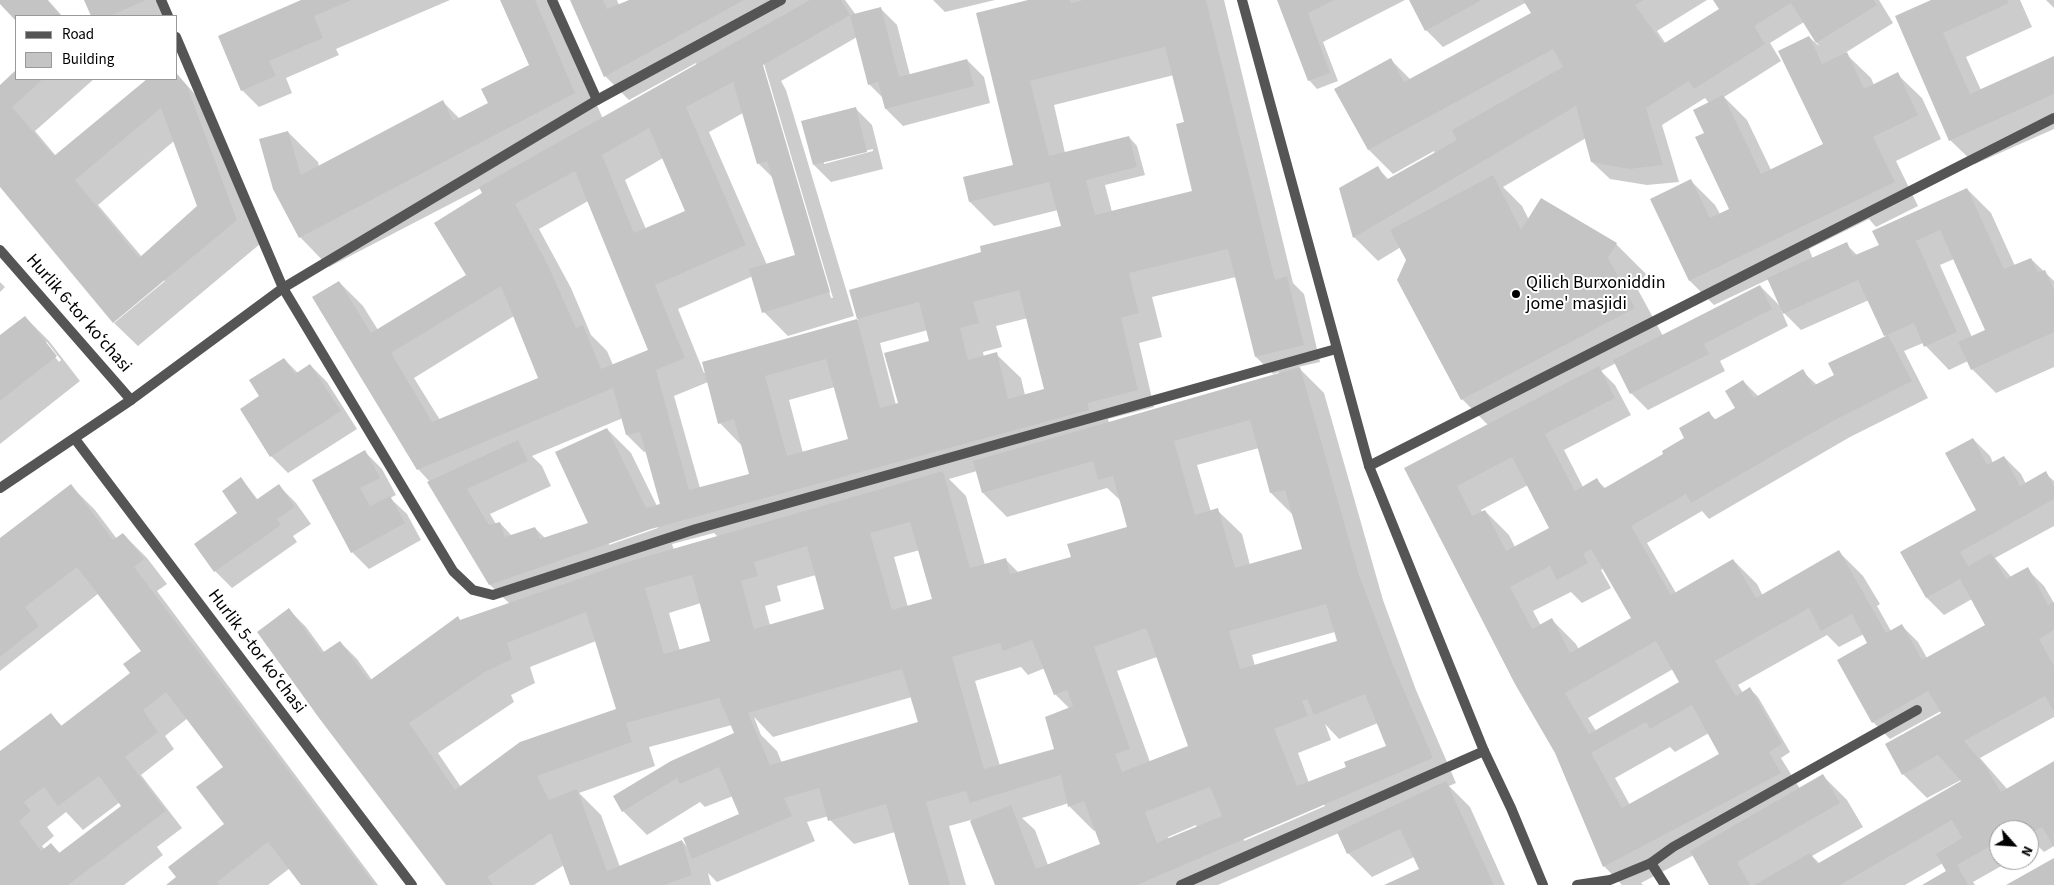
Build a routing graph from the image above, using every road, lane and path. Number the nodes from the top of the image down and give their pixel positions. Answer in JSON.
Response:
{"nodes":[{"id":1,"x":161,"y":0,"type":"edge"},
{"id":2,"x":552,"y":0,"type":"edge"},
{"id":3,"x":781,"y":0,"type":"edge"},
{"id":4,"x":1242,"y":0,"type":"edge"},
{"id":5,"x":168,"y":15,"type":"edge"},
{"id":6,"x":178,"y":42,"type":"edge"},
{"id":7,"x":597,"y":100,"type":"junction"},
{"id":8,"x":2054,"y":118,"type":"edge"},
{"id":9,"x":0,"y":250,"type":"edge"},
{"id":10,"x":283,"y":288,"type":"junction"},
{"id":11,"x":1336,"y":349,"type":"junction"},
{"id":12,"x":131,"y":400,"type":"junction"},
{"id":13,"x":75,"y":439,"type":"junction"},
{"id":14,"x":1369,"y":466,"type":"junction"},
{"id":15,"x":0,"y":488,"type":"edge"},
{"id":16,"x":1917,"y":710,"type":"dead end"},
{"id":17,"x":1484,"y":750,"type":"junction"},
{"id":18,"x":1650,"y":863,"type":"junction"},
{"id":19,"x":412,"y":885,"type":"edge"},
{"id":20,"x":1181,"y":885,"type":"edge"},
{"id":21,"x":1542,"y":885,"type":"edge"},
{"id":22,"x":1577,"y":885,"type":"edge"},
{"id":23,"x":1666,"y":885,"type":"edge"}],
"edges":[{"from":1,"to":5,"type":"street"},
{"from":2,"to":7,"type":"street"},
{"from":3,"to":7,"type":"street"},
{"from":4,"to":11,"type":"street"},
{"from":6,"to":10,"type":"street"},
{"from":7,"to":10,"type":"street"},
{"from":8,"to":14,"type":"street"},
{"from":9,"to":12,"type":"street","name":"Hurlik 6-tor koʻchasi"},
{"from":10,"to":11,"type":"street"},
{"from":10,"to":12,"type":"street"},
{"from":11,"to":14,"type":"street"},
{"from":12,"to":13,"type":"street"},
{"from":13,"to":15,"type":"street"},
{"from":13,"to":19,"type":"street","name":"Hurlik 5-tor koʻchasi"},
{"from":14,"to":17,"type":"street"},
{"from":16,"to":18,"type":"street"},
{"from":17,"to":20,"type":"street"},
{"from":17,"to":21,"type":"street"},
{"from":18,"to":22,"type":"street"},
{"from":18,"to":23,"type":"street"}]}
